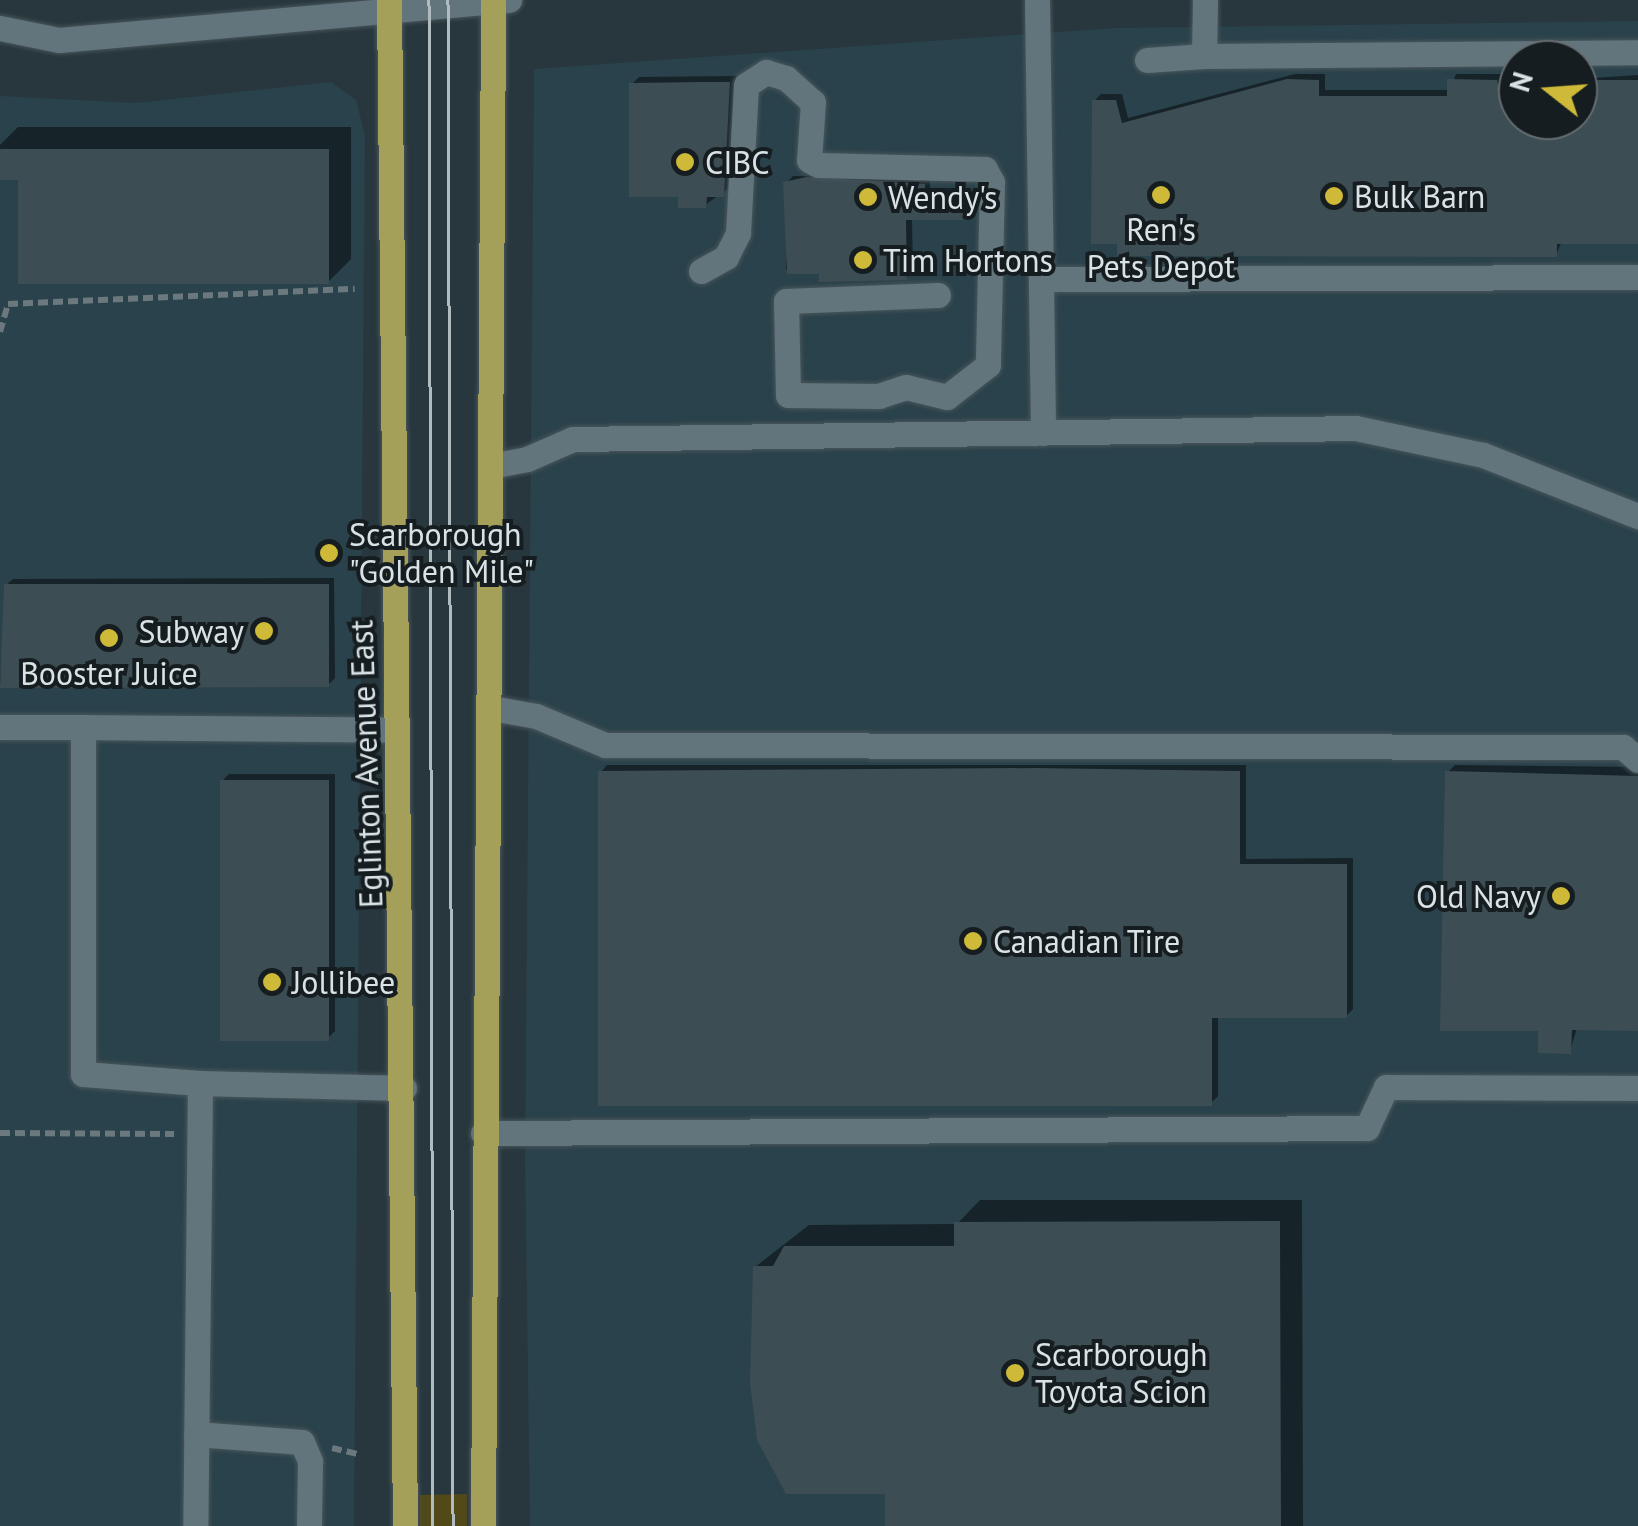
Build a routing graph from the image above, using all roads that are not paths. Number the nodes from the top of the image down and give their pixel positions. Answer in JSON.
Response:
{"nodes":[{"id":1,"x":493,"y":0,"type":"edge"},
{"id":2,"x":509,"y":0,"type":"edge"},
{"id":3,"x":1037,"y":0,"type":"edge"},
{"id":4,"x":1206,"y":0,"type":"edge"},
{"id":5,"x":390,"y":4,"type":"edge"},
{"id":6,"x":0,"y":28,"type":"edge"},
{"id":7,"x":1638,"y":52,"type":"edge"},
{"id":8,"x":1204,"y":56,"type":"junction"},
{"id":9,"x":1147,"y":60,"type":"dead end"},
{"id":10,"x":700,"y":271,"type":"dead end"},
{"id":11,"x":1638,"y":277,"type":"edge"},
{"id":12,"x":1041,"y":279,"type":"junction"},
{"id":13,"x":938,"y":295,"type":"dead end"},
{"id":14,"x":1043,"y":433,"type":"junction"},
{"id":15,"x":491,"y":466,"type":"junction"},
{"id":16,"x":1638,"y":516,"type":"edge"},
{"id":17,"x":491,"y":708,"type":"junction"},
{"id":18,"x":0,"y":727,"type":"edge"},
{"id":19,"x":83,"y":727,"type":"junction"},
{"id":20,"x":396,"y":730,"type":"junction"},
{"id":21,"x":1638,"y":760,"type":"edge"},
{"id":22,"x":200,"y":1083,"type":"junction"},
{"id":23,"x":404,"y":1088,"type":"junction"},
{"id":24,"x":1638,"y":1088,"type":"edge"},
{"id":25,"x":483,"y":1134,"type":"junction"},
{"id":26,"x":196,"y":1434,"type":"junction"},
{"id":27,"x":195,"y":1526,"type":"edge"},
{"id":28,"x":308,"y":1526,"type":"edge"},
{"id":29,"x":405,"y":1526,"type":"edge"},
{"id":30,"x":483,"y":1526,"type":"edge"}],
"edges":[{"from":1,"to":2,"type":"street"},
{"from":1,"to":5,"type":"street"},
{"from":1,"to":15,"type":"main road"},
{"from":3,"to":12,"type":"street"},
{"from":4,"to":8,"type":"street"},
{"from":5,"to":6,"type":"street"},
{"from":5,"to":20,"type":"main road","name":"Eglinton Avenue East"},
{"from":7,"to":8,"type":"street"},
{"from":8,"to":9,"type":"street"},
{"from":10,"to":13,"type":"street"},
{"from":11,"to":12,"type":"street"},
{"from":12,"to":14,"type":"street"},
{"from":14,"to":15,"type":"street"},
{"from":14,"to":16,"type":"street"},
{"from":15,"to":17,"type":"main road"},
{"from":17,"to":21,"type":"street"},
{"from":17,"to":25,"type":"main road"},
{"from":18,"to":19,"type":"street"},
{"from":19,"to":20,"type":"street"},
{"from":19,"to":22,"type":"street"},
{"from":20,"to":23,"type":"main road","name":"Eglinton Avenue East"},
{"from":22,"to":23,"type":"street"},
{"from":22,"to":26,"type":"street"},
{"from":23,"to":29,"type":"main road","name":"Eglinton Avenue East"},
{"from":24,"to":25,"type":"street"},
{"from":25,"to":30,"type":"main road"},
{"from":26,"to":27,"type":"street"},
{"from":26,"to":28,"type":"street"}]}
